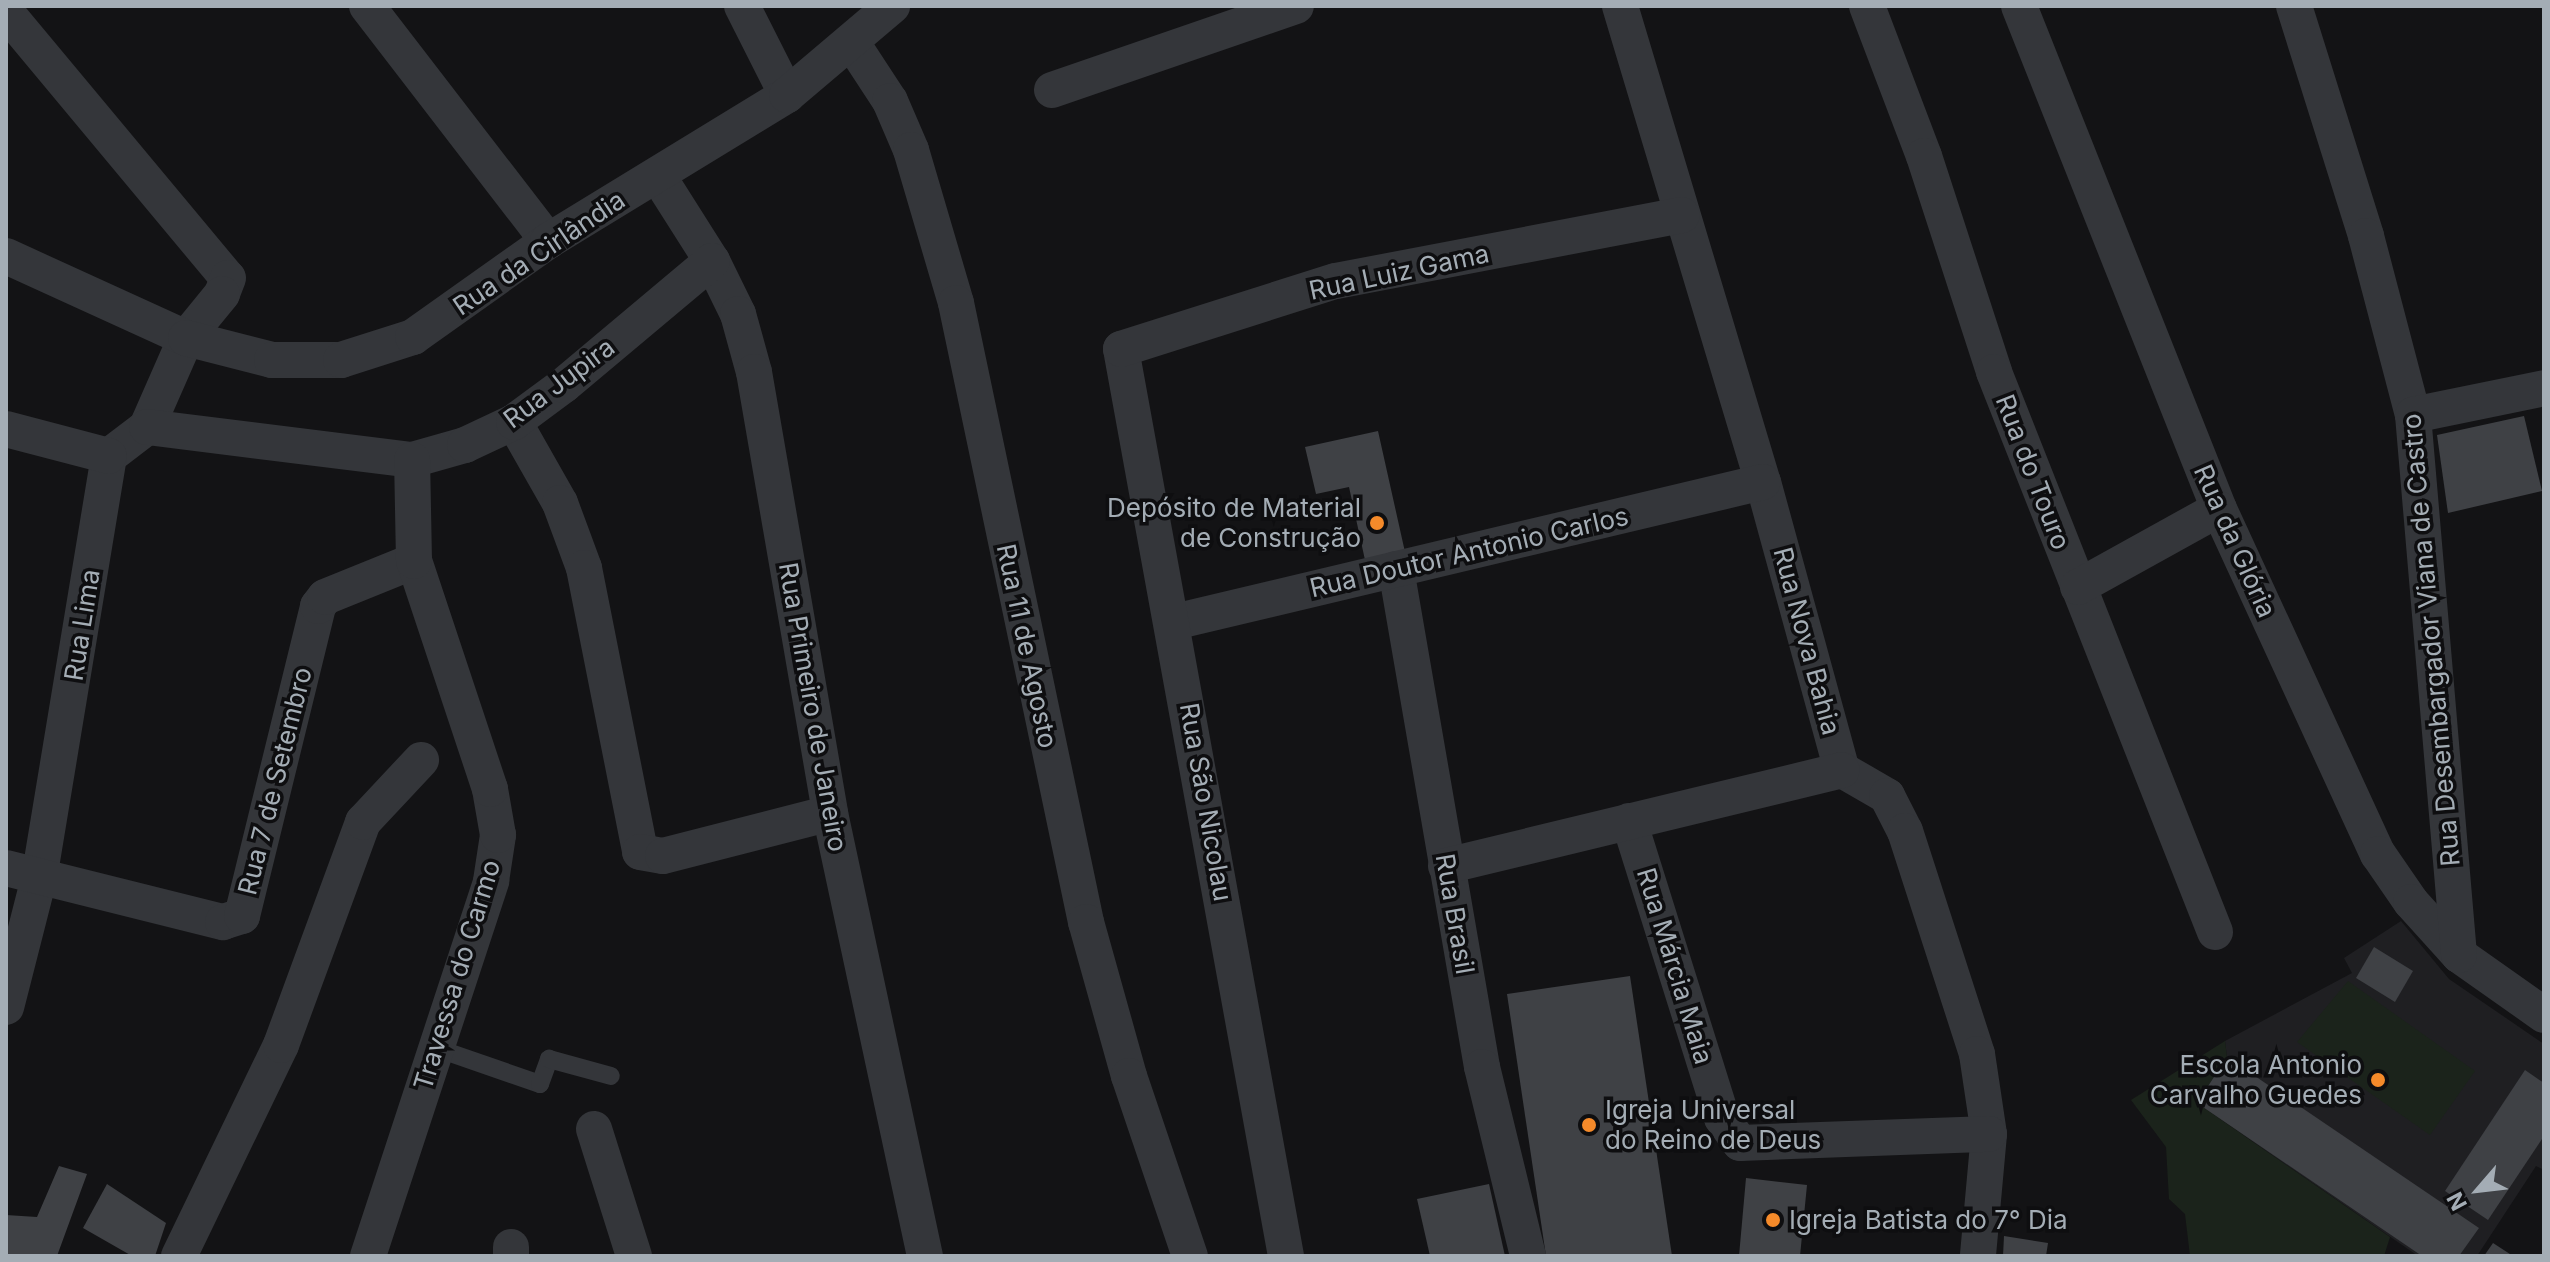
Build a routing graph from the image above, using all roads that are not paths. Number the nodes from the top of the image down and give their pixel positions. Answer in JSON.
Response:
{"nodes":[{"id":1,"x":367,"y":6,"type":"edge"},
{"id":2,"x":742,"y":6,"type":"edge"},
{"id":3,"x":892,"y":6,"type":"edge"},
{"id":4,"x":1296,"y":6,"type":"edge"},
{"id":5,"x":1620,"y":6,"type":"edge"},
{"id":6,"x":1867,"y":6,"type":"edge"},
{"id":7,"x":2019,"y":6,"type":"edge"},
{"id":8,"x":2294,"y":6,"type":"edge"},
{"id":9,"x":6,"y":12,"type":"edge"},
{"id":10,"x":852,"y":43,"type":"junction"},
{"id":11,"x":1052,"y":90,"type":"dead end"},
{"id":12,"x":787,"y":95,"type":"junction"},
{"id":13,"x":658,"y":176,"type":"junction"},
{"id":14,"x":1682,"y":215,"type":"junction"},
{"id":15,"x":548,"y":241,"type":"junction"},
{"id":16,"x":6,"y":256,"type":"edge"},
{"id":17,"x":712,"y":261,"type":"junction"},
{"id":18,"x":186,"y":338,"type":"junction"},
{"id":19,"x":1121,"y":349,"type":"joint"},
{"id":20,"x":2544,"y":388,"type":"edge"},
{"id":21,"x":2413,"y":415,"type":"junction"},
{"id":22,"x":514,"y":422,"type":"junction"},
{"id":23,"x":147,"y":427,"type":"junction"},
{"id":24,"x":6,"y":429,"type":"edge"},
{"id":25,"x":109,"y":456,"type":"junction"},
{"id":26,"x":412,"y":460,"type":"junction"},
{"id":27,"x":1763,"y":482,"type":"junction"},
{"id":28,"x":2219,"y":509,"type":"junction"},
{"id":29,"x":414,"y":561,"type":"junction"},
{"id":30,"x":1396,"y":569,"type":"junction"},
{"id":31,"x":2078,"y":587,"type":"junction"},
{"id":32,"x":1174,"y":622,"type":"junction"},
{"id":33,"x":421,"y":760,"type":"dead end"},
{"id":34,"x":1842,"y":770,"type":"junction"},
{"id":35,"x":830,"y":813,"type":"junction"},
{"id":36,"x":1629,"y":821,"type":"junction"},
{"id":37,"x":1446,"y":866,"type":"junction"},
{"id":38,"x":22,"y":873,"type":"edge"},
{"id":39,"x":2215,"y":932,"type":"dead end"},
{"id":40,"x":2459,"y":955,"type":"junction"},
{"id":41,"x":6,"y":1007,"type":"edge"},
{"id":42,"x":2544,"y":1015,"type":"edge"},
{"id":43,"x":436,"y":1048,"type":"junction"},
{"id":44,"x":611,"y":1076,"type":"dead end"},
{"id":45,"x":594,"y":1129,"type":"dead end"},
{"id":46,"x":1989,"y":1134,"type":"junction"},
{"id":47,"x":179,"y":1256,"type":"edge"},
{"id":48,"x":368,"y":1256,"type":"edge"},
{"id":49,"x":634,"y":1256,"type":"edge"},
{"id":50,"x":925,"y":1256,"type":"edge"},
{"id":51,"x":1190,"y":1256,"type":"edge"},
{"id":52,"x":1286,"y":1256,"type":"edge"},
{"id":53,"x":1528,"y":1256,"type":"edge"},
{"id":54,"x":1978,"y":1256,"type":"edge"}],
"edges":[{"from":1,"to":15,"type":"street"},
{"from":2,"to":12,"type":"street"},
{"from":3,"to":10,"type":"street","name":"Rua da Cirlândia"},
{"from":4,"to":11,"type":"street"},
{"from":5,"to":14,"type":"street","name":"Rua Nova Bahia"},
{"from":6,"to":31,"type":"street","name":"Rua do Touro"},
{"from":7,"to":28,"type":"street","name":"Rua da Glória"},
{"from":8,"to":21,"type":"street","name":"Rua Desembargador Viana de Castro"},
{"from":9,"to":18,"type":"street"},
{"from":10,"to":12,"type":"street","name":"Rua da Cirlândia"},
{"from":10,"to":51,"type":"street","name":"Rua 11 de Agosto"},
{"from":12,"to":13,"type":"street","name":"Rua da Cirlândia"},
{"from":13,"to":15,"type":"street","name":"Rua da Cirlândia"},
{"from":13,"to":17,"type":"street","name":"Rua Primeiro de Janeiro"},
{"from":14,"to":19,"type":"street","name":"Rua Luiz Gama"},
{"from":14,"to":27,"type":"street","name":"Rua Nova Bahia"},
{"from":15,"to":18,"type":"street","name":"Rua da Cirlândia"},
{"from":16,"to":18,"type":"street","name":"Rua da Cirlândia"},
{"from":17,"to":22,"type":"street","name":"Rua Jupira"},
{"from":17,"to":35,"type":"street","name":"Rua Primeiro de Janeiro"},
{"from":18,"to":23,"type":"street"},
{"from":19,"to":32,"type":"street","name":"Rua São Nicolau"},
{"from":20,"to":21,"type":"street"},
{"from":21,"to":40,"type":"street","name":"Rua Desembargador Viana de Castro"},
{"from":22,"to":26,"type":"street","name":"Rua Jupira"},
{"from":22,"to":35,"type":"street"},
{"from":23,"to":25,"type":"street"},
{"from":23,"to":26,"type":"street","name":"Rua Jupira"},
{"from":24,"to":25,"type":"street"},
{"from":25,"to":38,"type":"street","name":"Rua Lima"},
{"from":26,"to":29,"type":"street","name":"Travessa do Carmo"},
{"from":27,"to":30,"type":"street","name":"Rua Doutor Antonio Carlos"},
{"from":27,"to":34,"type":"street","name":"Rua Nova Bahia"},
{"from":28,"to":31,"type":"street"},
{"from":28,"to":40,"type":"street","name":"Rua da Glória"},
{"from":29,"to":38,"type":"street","name":"Rua 7 de Setembro"},
{"from":29,"to":43,"type":"street","name":"Travessa do Carmo"},
{"from":30,"to":32,"type":"street","name":"Rua Doutor Antonio Carlos"},
{"from":30,"to":37,"type":"street","name":"Rua Brasil"},
{"from":31,"to":39,"type":"street","name":"Rua do Touro"},
{"from":32,"to":52,"type":"street","name":"Rua São Nicolau"},
{"from":33,"to":47,"type":"street"},
{"from":34,"to":36,"type":"street"},
{"from":34,"to":46,"type":"street","name":"Rua Nova Bahia"},
{"from":35,"to":50,"type":"street","name":"Rua Primeiro de Janeiro"},
{"from":36,"to":37,"type":"street"},
{"from":36,"to":46,"type":"street","name":"Rua Márcia Maia"},
{"from":37,"to":53,"type":"street","name":"Rua Brasil"},
{"from":38,"to":41,"type":"street","name":"Rua Lima"},
{"from":40,"to":42,"type":"street","name":"Rua da Glória"},
{"from":43,"to":44,"type":"lane"},
{"from":43,"to":48,"type":"street","name":"Travessa do Carmo"},
{"from":45,"to":49,"type":"street"},
{"from":46,"to":54,"type":"street","name":"Rua Nova Bahia"}]}
